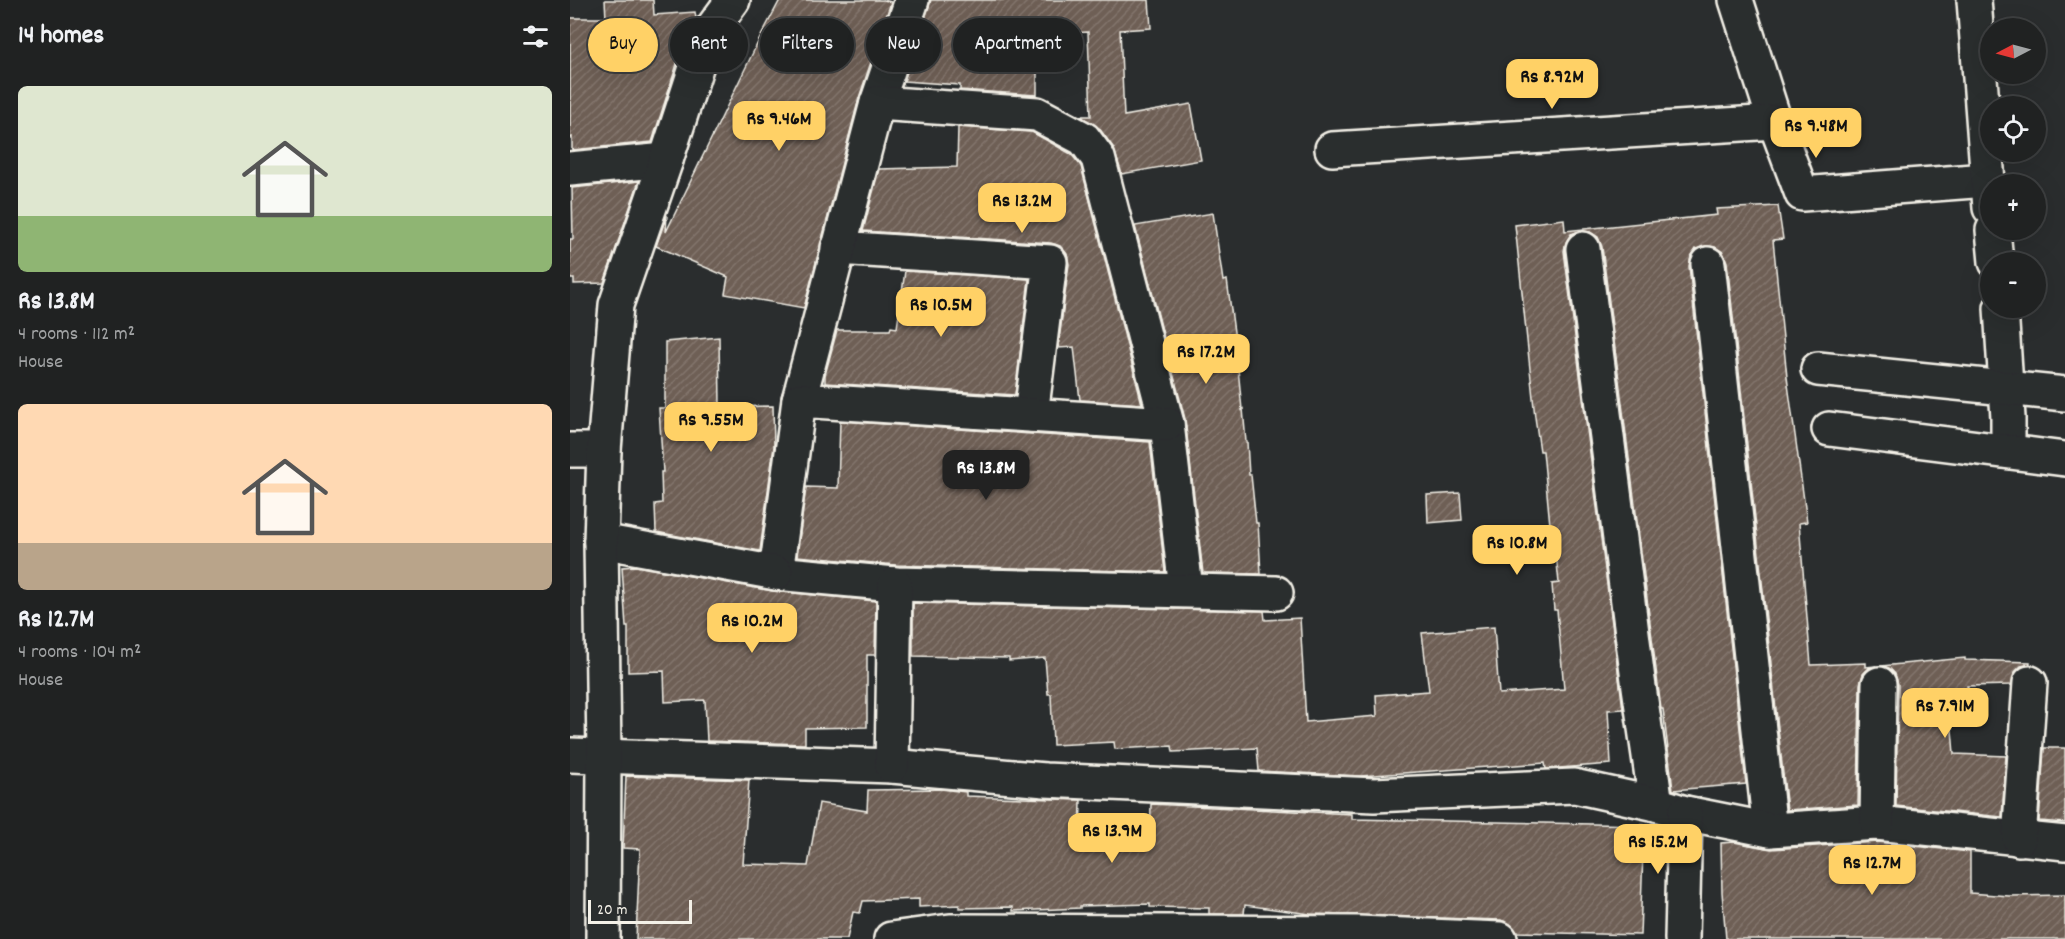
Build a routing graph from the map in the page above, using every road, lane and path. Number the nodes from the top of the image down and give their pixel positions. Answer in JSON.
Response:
{"nodes":[{"id":1,"x":705,"y":0,"type":"edge"},
{"id":2,"x":733,"y":0,"type":"edge"},
{"id":3,"x":912,"y":0,"type":"edge"},
{"id":4,"x":1736,"y":0,"type":"edge"},
{"id":5,"x":1974,"y":0,"type":"edge"},
{"id":6,"x":705,"y":18,"type":"edge"},
{"id":7,"x":720,"y":18,"type":"edge"},
{"id":8,"x":695,"y":72,"type":"edge"},
{"id":9,"x":877,"y":103,"type":"junction"},
{"id":10,"x":1775,"y":122,"type":"junction"},
{"id":11,"x":1332,"y":149,"type":"dead end"},
{"id":12,"x":666,"y":160,"type":"junction"},
{"id":13,"x":570,"y":169,"type":"edge"},
{"id":14,"x":1987,"y":174,"type":"edge"},
{"id":15,"x":1980,"y":194,"type":"edge"},
{"id":16,"x":838,"y":248,"type":"junction"},
{"id":17,"x":1583,"y":249,"type":"dead end"},
{"id":18,"x":1708,"y":264,"type":"dead end"},
{"id":19,"x":2002,"y":318,"type":"edge"},
{"id":20,"x":1818,"y":369,"type":"dead end"},
{"id":21,"x":2006,"y":387,"type":"junction"},
{"id":22,"x":2065,"y":394,"type":"edge"},
{"id":23,"x":799,"y":400,"type":"junction"},
{"id":24,"x":1031,"y":415,"type":"junction"},
{"id":25,"x":1167,"y":424,"type":"junction"},
{"id":26,"x":1829,"y":429,"type":"dead end"},
{"id":27,"x":570,"y":450,"type":"edge"},
{"id":28,"x":604,"y":450,"type":"junction"},
{"id":29,"x":2008,"y":451,"type":"junction"},
{"id":30,"x":2065,"y":459,"type":"edge"},
{"id":31,"x":601,"y":541,"type":"junction"},
{"id":32,"x":776,"y":573,"type":"junction"},
{"id":33,"x":895,"y":584,"type":"junction"},
{"id":34,"x":1186,"y":590,"type":"junction"},
{"id":35,"x":1276,"y":593,"type":"dead end"},
{"id":36,"x":2030,"y":683,"type":"dead end"},
{"id":37,"x":1880,"y":684,"type":"dead end"},
{"id":38,"x":570,"y":755,"type":"edge"},
{"id":39,"x":604,"y":755,"type":"junction"},
{"id":40,"x":892,"y":766,"type":"junction"},
{"id":41,"x":1671,"y":808,"type":"junction"},
{"id":42,"x":1877,"y":823,"type":"junction"},
{"id":43,"x":1770,"y":830,"type":"junction"},
{"id":44,"x":2019,"y":839,"type":"junction"},
{"id":45,"x":2065,"y":843,"type":"edge"},
{"id":46,"x":603,"y":939,"type":"edge"},
{"id":47,"x":891,"y":939,"type":"edge"},
{"id":48,"x":1500,"y":939,"type":"edge"},
{"id":49,"x":1682,"y":939,"type":"edge"}],
"edges":[{"from":1,"to":6,"type":"street"},
{"from":2,"to":7,"type":"street"},
{"from":3,"to":9,"type":"street"},
{"from":4,"to":10,"type":"street"},
{"from":5,"to":14,"type":"street"},
{"from":8,"to":12,"type":"street"},
{"from":9,"to":16,"type":"street"},
{"from":9,"to":25,"type":"street"},
{"from":10,"to":11,"type":"street"},
{"from":10,"to":15,"type":"street"},
{"from":12,"to":13,"type":"street"},
{"from":12,"to":28,"type":"street"},
{"from":16,"to":23,"type":"street"},
{"from":16,"to":24,"type":"street"},
{"from":17,"to":41,"type":"street"},
{"from":18,"to":43,"type":"street"},
{"from":19,"to":21,"type":"street"},
{"from":20,"to":21,"type":"street"},
{"from":21,"to":22,"type":"street"},
{"from":21,"to":29,"type":"street"},
{"from":23,"to":24,"type":"street"},
{"from":23,"to":32,"type":"street"},
{"from":24,"to":25,"type":"street"},
{"from":25,"to":34,"type":"street"},
{"from":26,"to":29,"type":"street"},
{"from":27,"to":28,"type":"street"},
{"from":28,"to":31,"type":"street"},
{"from":29,"to":30,"type":"street"},
{"from":31,"to":32,"type":"street"},
{"from":31,"to":39,"type":"street"},
{"from":32,"to":33,"type":"street"},
{"from":33,"to":34,"type":"street"},
{"from":33,"to":40,"type":"street"},
{"from":34,"to":35,"type":"street"},
{"from":36,"to":44,"type":"street"},
{"from":37,"to":42,"type":"street"},
{"from":38,"to":39,"type":"street"},
{"from":39,"to":40,"type":"street"},
{"from":39,"to":46,"type":"street"},
{"from":40,"to":41,"type":"street"},
{"from":41,"to":43,"type":"street"},
{"from":41,"to":49,"type":"street"},
{"from":42,"to":43,"type":"street"},
{"from":42,"to":44,"type":"street"},
{"from":44,"to":45,"type":"street"},
{"from":47,"to":48,"type":"street"}]}
